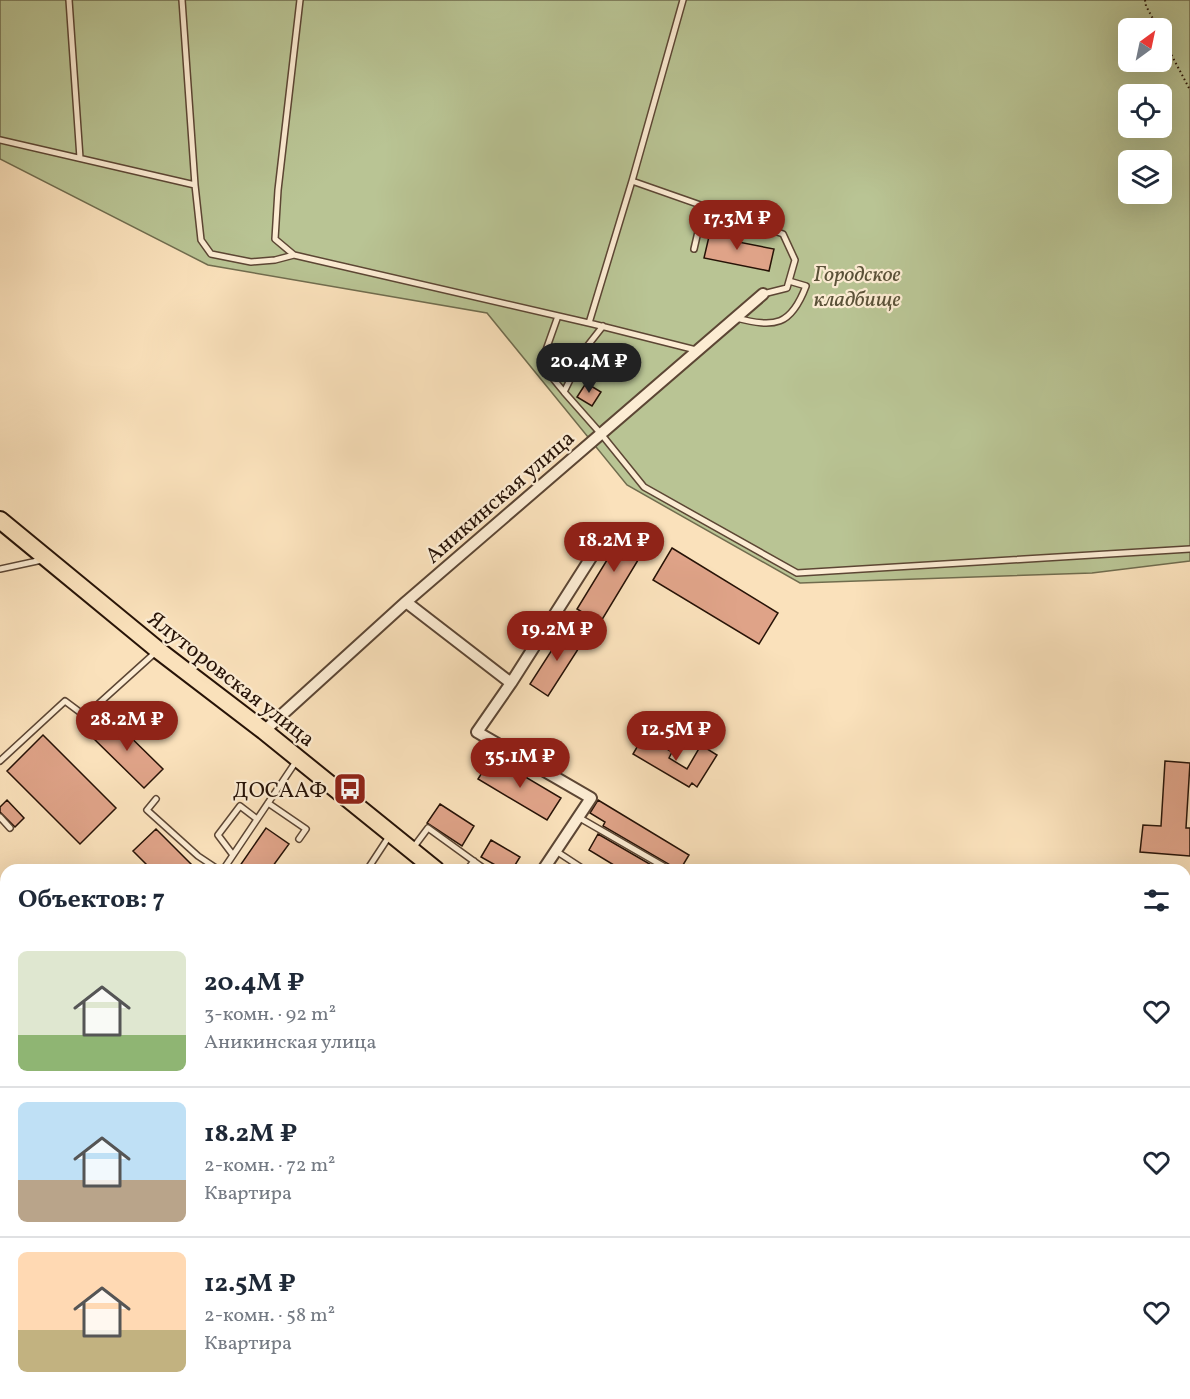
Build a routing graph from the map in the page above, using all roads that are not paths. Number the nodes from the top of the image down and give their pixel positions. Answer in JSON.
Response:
{"nodes":[{"id":1,"x":69,"y":0,"type":"edge"},
{"id":2,"x":182,"y":0,"type":"edge"},
{"id":3,"x":300,"y":0,"type":"edge"},
{"id":4,"x":683,"y":0,"type":"edge"},
{"id":5,"x":0,"y":140,"type":"edge"},
{"id":6,"x":80,"y":158,"type":"junction"},
{"id":7,"x":632,"y":181,"type":"junction"},
{"id":8,"x":195,"y":185,"type":"junction"},
{"id":9,"x":704,"y":206,"type":"junction"},
{"id":10,"x":694,"y":249,"type":"dead end"},
{"id":11,"x":294,"y":255,"type":"junction"},
{"id":12,"x":789,"y":281,"type":"junction"},
{"id":13,"x":763,"y":294,"type":"joint"},
{"id":14,"x":558,"y":316,"type":"junction"},
{"id":15,"x":736,"y":318,"type":"junction"},
{"id":16,"x":589,"y":323,"type":"junction"},
{"id":17,"x":603,"y":326,"type":"junction"},
{"id":18,"x":698,"y":351,"type":"junction"},
{"id":19,"x":564,"y":392,"type":"junction"},
{"id":20,"x":602,"y":435,"type":"junction"},
{"id":21,"x":0,"y":520,"type":"edge"},
{"id":22,"x":599,"y":545,"type":"dead end"},
{"id":23,"x":1190,"y":549,"type":"edge"},
{"id":24,"x":47,"y":559,"type":"junction"},
{"id":25,"x":0,"y":569,"type":"edge"},
{"id":26,"x":406,"y":602,"type":"junction"},
{"id":27,"x":158,"y":650,"type":"junction"},
{"id":28,"x":511,"y":683,"type":"junction"},
{"id":29,"x":264,"y":731,"type":"junction"},
{"id":30,"x":298,"y":758,"type":"junction"},
{"id":31,"x":0,"y":761,"type":"edge"},
{"id":32,"x":156,"y":799,"type":"dead end"},
{"id":33,"x":268,"y":803,"type":"junction"},
{"id":34,"x":0,"y":817,"type":"edge"},
{"id":35,"x":578,"y":817,"type":"junction"},
{"id":36,"x":257,"y":819,"type":"junction"},
{"id":37,"x":10,"y":828,"type":"dead end"},
{"id":38,"x":391,"y":833,"type":"junction"},
{"id":39,"x":299,"y":839,"type":"dead end"},
{"id":40,"x":411,"y":850,"type":"junction"},
{"id":41,"x":556,"y":851,"type":"junction"},
{"id":42,"x":233,"y":855,"type":"junction"},
{"id":43,"x":474,"y":861,"type":"junction"},
{"id":44,"x":211,"y":864,"type":"edge"},
{"id":45,"x":226,"y":864,"type":"edge"},
{"id":46,"x":371,"y":864,"type":"edge"},
{"id":47,"x":428,"y":864,"type":"edge"},
{"id":48,"x":472,"y":864,"type":"edge"},
{"id":49,"x":478,"y":864,"type":"edge"},
{"id":50,"x":547,"y":864,"type":"edge"},
{"id":51,"x":576,"y":864,"type":"edge"},
{"id":52,"x":660,"y":864,"type":"edge"}],
"edges":[{"from":1,"to":6,"type":"lane"},
{"from":2,"to":8,"type":"lane"},
{"from":3,"to":11,"type":"lane"},
{"from":4,"to":7,"type":"lane"},
{"from":5,"to":6,"type":"lane"},
{"from":6,"to":8,"type":"lane"},
{"from":7,"to":9,"type":"lane"},
{"from":7,"to":16,"type":"lane"},
{"from":8,"to":11,"type":"lane"},
{"from":9,"to":10,"type":"lane"},
{"from":9,"to":12,"type":"lane"},
{"from":11,"to":14,"type":"lane"},
{"from":12,"to":13,"type":"lane"},
{"from":12,"to":15,"type":"lane"},
{"from":13,"to":15,"type":"street","name":"Аникинская улица"},
{"from":14,"to":16,"type":"lane"},
{"from":14,"to":19,"type":"lane"},
{"from":15,"to":18,"type":"street","name":"Аникинская улица"},
{"from":16,"to":17,"type":"lane"},
{"from":17,"to":18,"type":"lane"},
{"from":17,"to":19,"type":"lane"},
{"from":18,"to":20,"type":"street","name":"Аникинская улица"},
{"from":19,"to":20,"type":"lane"},
{"from":20,"to":23,"type":"lane"},
{"from":20,"to":26,"type":"street","name":"Аникинская улица"},
{"from":21,"to":24,"type":"main road","name":"Ялуторовская улица"},
{"from":22,"to":28,"type":"street"},
{"from":24,"to":25,"type":"lane"},
{"from":24,"to":27,"type":"main road","name":"Ялуторовская улица"},
{"from":26,"to":28,"type":"street"},
{"from":26,"to":29,"type":"street","name":"Аникинская улица"},
{"from":27,"to":29,"type":"main road","name":"Ялуторовская улица"},
{"from":27,"to":31,"type":"lane"},
{"from":28,"to":35,"type":"street"},
{"from":29,"to":30,"type":"main road","name":"Ялуторовская улица"},
{"from":30,"to":33,"type":"lane"},
{"from":30,"to":38,"type":"main road","name":"Ялуторовская улица"},
{"from":32,"to":44,"type":"lane"},
{"from":33,"to":36,"type":"lane"},
{"from":33,"to":39,"type":"lane"},
{"from":34,"to":37,"type":"lane"},
{"from":35,"to":41,"type":"street"},
{"from":35,"to":52,"type":"lane"},
{"from":36,"to":42,"type":"lane"},
{"from":36,"to":42,"type":"lane"},
{"from":38,"to":40,"type":"main road","name":"Ялуторовская улица"},
{"from":38,"to":46,"type":"lane"},
{"from":40,"to":43,"type":"lane"},
{"from":40,"to":47,"type":"main road","name":"Ялуторовская улица"},
{"from":41,"to":50,"type":"street"},
{"from":41,"to":51,"type":"lane"},
{"from":42,"to":45,"type":"lane"},
{"from":43,"to":48,"type":"lane"},
{"from":43,"to":49,"type":"lane"}]}
